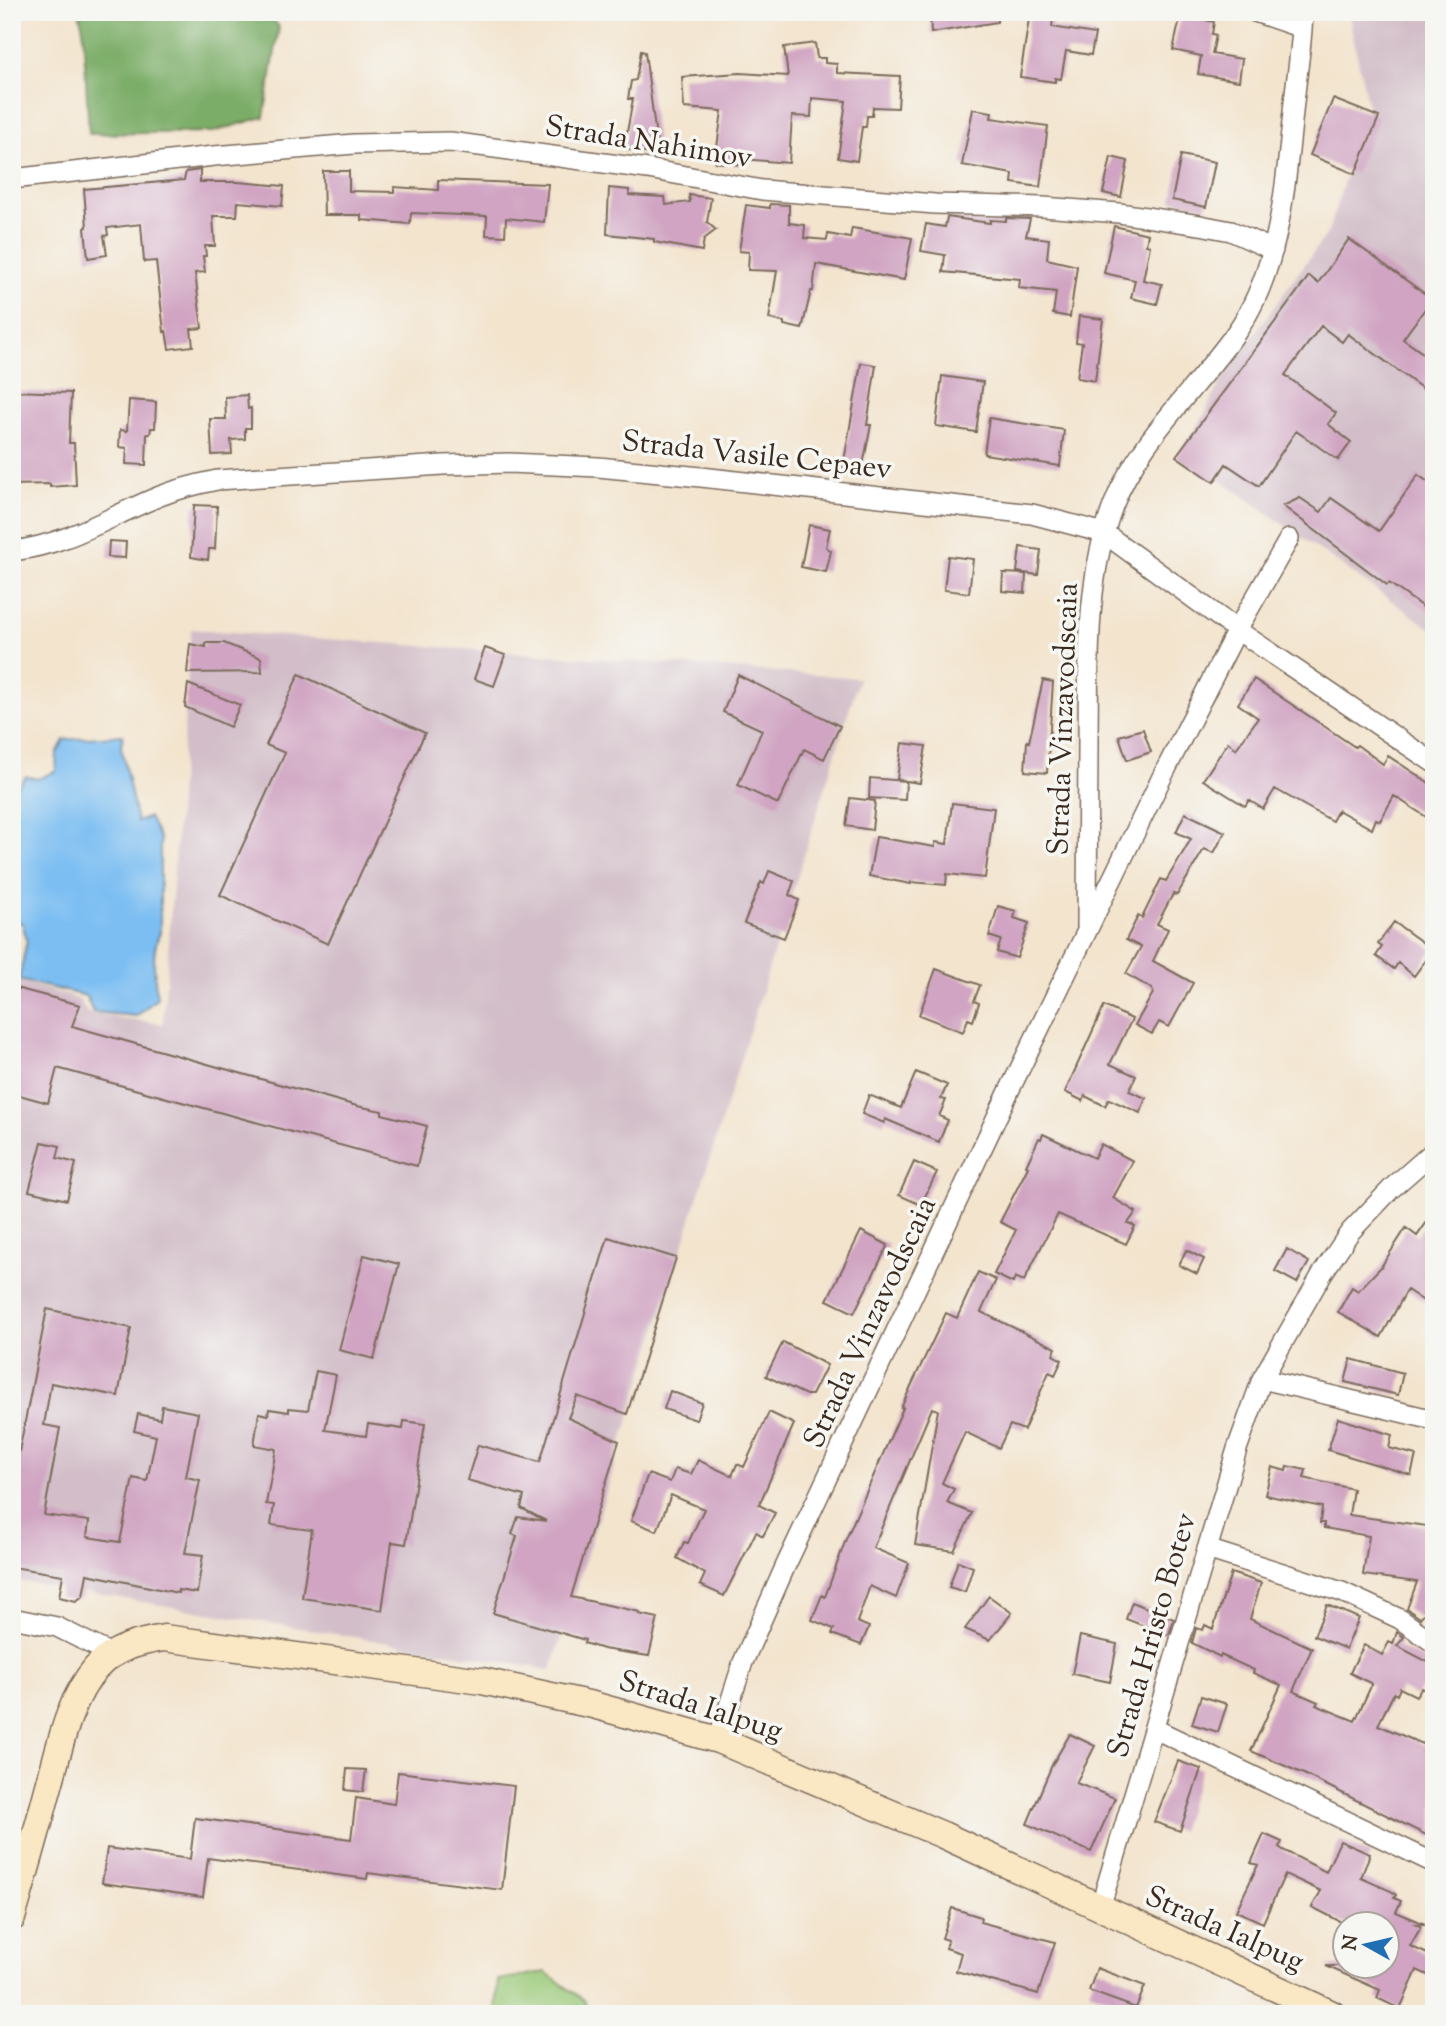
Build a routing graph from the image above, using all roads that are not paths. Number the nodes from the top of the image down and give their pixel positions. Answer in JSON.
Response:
{"nodes":[{"id":1,"x":1255,"y":12,"type":"edge"},
{"id":2,"x":1303,"y":20,"type":"edge"},
{"id":3,"x":12,"y":178,"type":"edge"},
{"id":4,"x":1273,"y":250,"type":"junction"},
{"id":5,"x":1104,"y":533,"type":"junction"},
{"id":6,"x":1289,"y":539,"type":"dead end"},
{"id":7,"x":12,"y":551,"type":"edge"},
{"id":8,"x":1237,"y":630,"type":"junction"},
{"id":9,"x":1434,"y":763,"type":"edge"},
{"id":10,"x":1086,"y":935,"type":"junction"},
{"id":11,"x":1434,"y":1151,"type":"edge"},
{"id":12,"x":1262,"y":1380,"type":"junction"},
{"id":13,"x":1434,"y":1420,"type":"edge"},
{"id":14,"x":1207,"y":1549,"type":"junction"},
{"id":15,"x":12,"y":1618,"type":"edge"},
{"id":16,"x":1434,"y":1643,"type":"edge"},
{"id":17,"x":113,"y":1655,"type":"junction"},
{"id":18,"x":1155,"y":1729,"type":"junction"},
{"id":19,"x":718,"y":1740,"type":"junction"},
{"id":20,"x":1434,"y":1863,"type":"edge"},
{"id":21,"x":1100,"y":1908,"type":"junction"},
{"id":22,"x":12,"y":1918,"type":"edge"},
{"id":23,"x":1332,"y":2014,"type":"edge"}],
"edges":[{"from":1,"to":2,"type":"street"},
{"from":2,"to":4,"type":"street","name":"Strada Vinzavodscaia"},
{"from":3,"to":4,"type":"street","name":"Strada Nahimov"},
{"from":4,"to":5,"type":"street","name":"Strada Vinzavodscaia"},
{"from":5,"to":7,"type":"street","name":"Strada Vasile Cepaev"},
{"from":5,"to":8,"type":"street","name":"Strada Vasile Cepaev"},
{"from":5,"to":10,"type":"street","name":"Strada Vinzavodscaia"},
{"from":6,"to":8,"type":"street","name":"Strada Vinzavodscaia"},
{"from":8,"to":9,"type":"street","name":"Strada Vasile Cepaev"},
{"from":8,"to":10,"type":"street","name":"Strada Vinzavodscaia"},
{"from":10,"to":19,"type":"street","name":"Strada Vinzavodscaia"},
{"from":11,"to":12,"type":"street","name":"Strada Hristo Botev"},
{"from":12,"to":13,"type":"street"},
{"from":12,"to":14,"type":"street","name":"Strada Hristo Botev"},
{"from":14,"to":16,"type":"street"},
{"from":14,"to":18,"type":"street","name":"Strada Hristo Botev"},
{"from":15,"to":17,"type":"street"},
{"from":17,"to":19,"type":"street","name":"Strada Ialpug"},
{"from":17,"to":22,"type":"street"},
{"from":18,"to":20,"type":"street"},
{"from":18,"to":21,"type":"street","name":"Strada Hristo Botev"},
{"from":19,"to":21,"type":"street","name":"Strada Ialpug"},
{"from":21,"to":23,"type":"street","name":"Strada Ialpug"}]}
